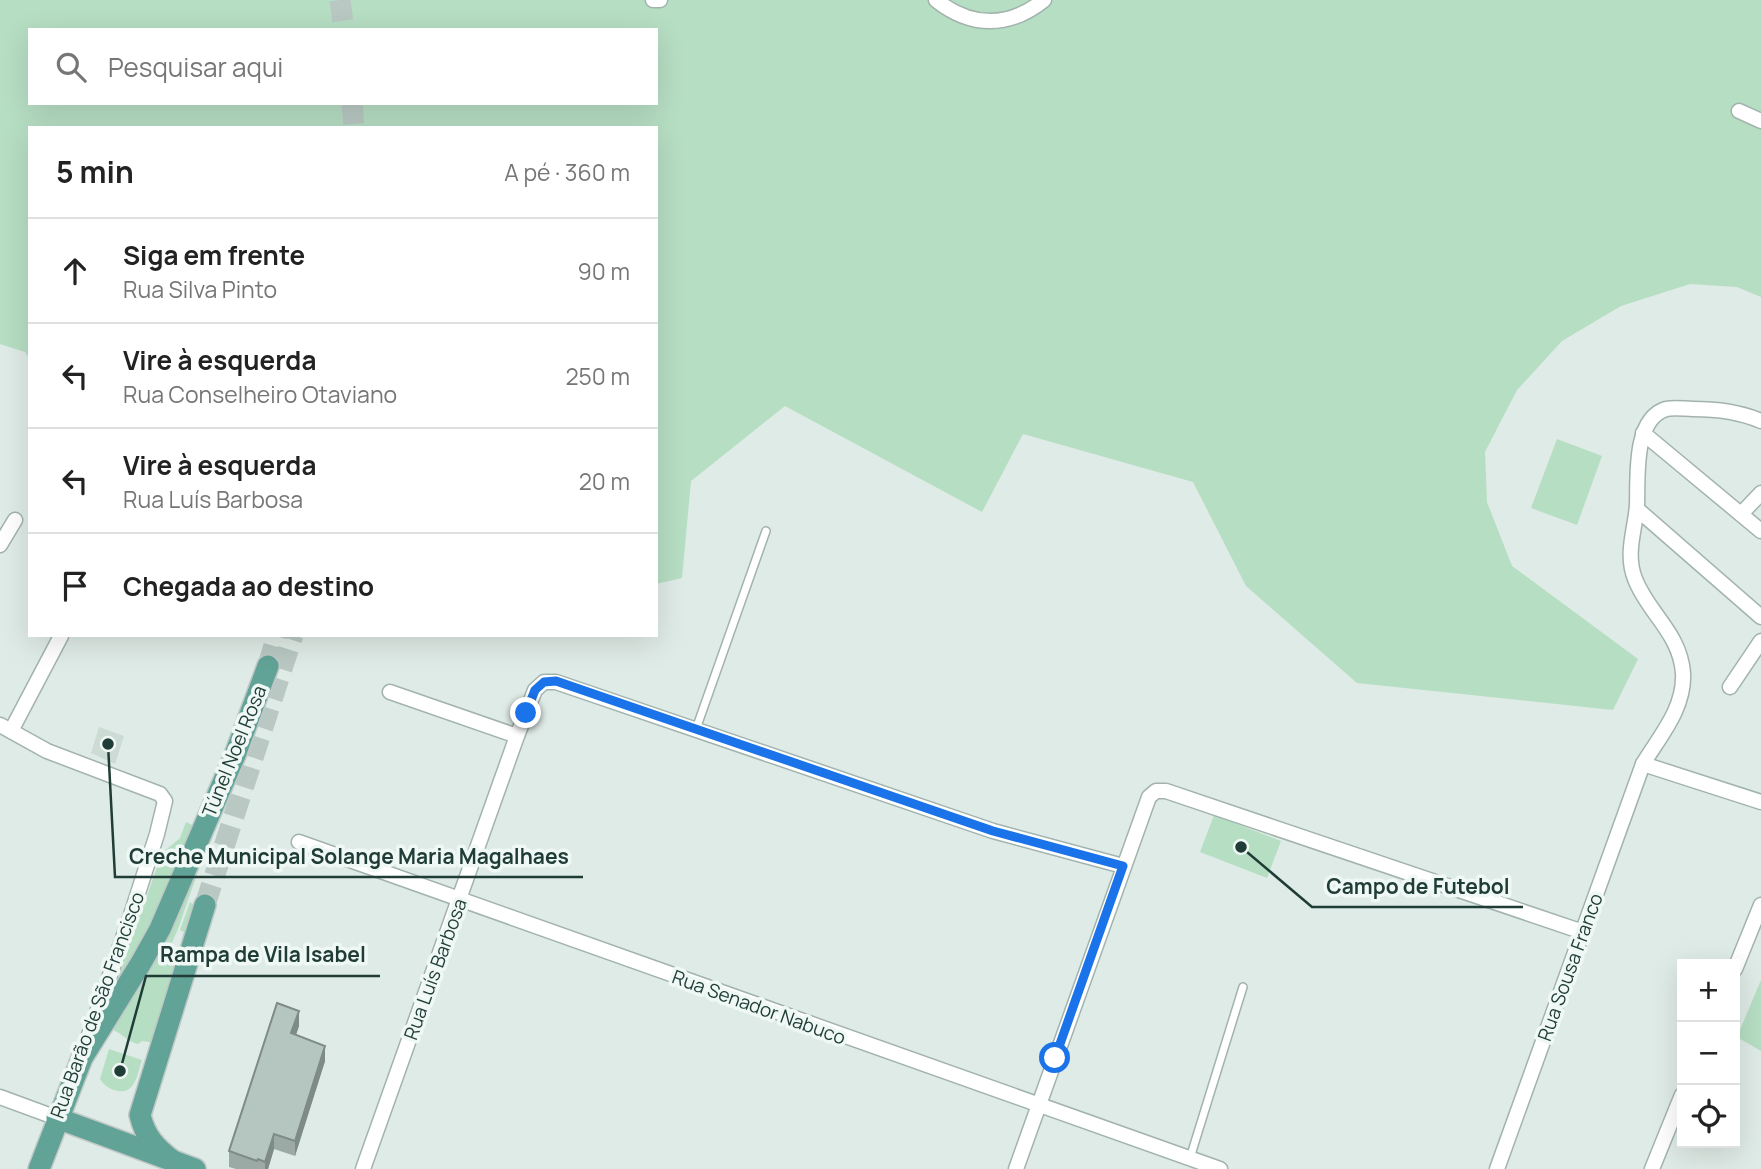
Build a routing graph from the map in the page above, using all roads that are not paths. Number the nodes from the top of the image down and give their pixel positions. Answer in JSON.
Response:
{"nodes":[{"id":1,"x":653,"y":0,"type":"edge"},
{"id":2,"x":660,"y":0,"type":"edge"},
{"id":3,"x":936,"y":0,"type":"edge"},
{"id":4,"x":1044,"y":0,"type":"edge"},
{"id":5,"x":1739,"y":111,"type":"dead end"},
{"id":6,"x":1761,"y":121,"type":"edge"},
{"id":7,"x":1761,"y":421,"type":"edge"},
{"id":8,"x":1643,"y":433,"type":"junction"},
{"id":9,"x":1761,"y":493,"type":"edge"},
{"id":10,"x":1637,"y":509,"type":"junction"},
{"id":11,"x":1741,"y":514,"type":"junction"},
{"id":12,"x":15,"y":520,"type":"dead end"},
{"id":13,"x":766,"y":531,"type":"dead end"},
{"id":14,"x":1761,"y":531,"type":"edge"},
{"id":15,"x":0,"y":545,"type":"edge"},
{"id":16,"x":1761,"y":617,"type":"edge"},
{"id":17,"x":60,"y":637,"type":"edge"},
{"id":18,"x":1761,"y":641,"type":"edge"},
{"id":19,"x":268,"y":666,"type":"tunnel mouth"},
{"id":20,"x":1730,"y":687,"type":"dead end"},
{"id":21,"x":390,"y":692,"type":"dead end"},
{"id":22,"x":5,"y":728,"type":"edge"},
{"id":23,"x":696,"y":730,"type":"junction"},
{"id":24,"x":517,"y":736,"type":"junction"},
{"id":25,"x":1643,"y":764,"type":"junction"},
{"id":26,"x":1761,"y":802,"type":"edge"},
{"id":27,"x":299,"y":842,"type":"dead end"},
{"id":28,"x":1123,"y":866,"type":"junction"},
{"id":29,"x":460,"y":900,"type":"junction"},
{"id":30,"x":205,"y":905,"type":"tunnel mouth"},
{"id":31,"x":1761,"y":905,"type":"edge"},
{"id":32,"x":1583,"y":932,"type":"junction"},
{"id":33,"x":1739,"y":959,"type":"edge"},
{"id":34,"x":1244,"y":987,"type":"dead end"},
{"id":35,"x":82,"y":1058,"type":"junction"},
{"id":36,"x":0,"y":1097,"type":"edge"},
{"id":37,"x":1039,"y":1106,"type":"junction"},
{"id":38,"x":1677,"y":1107,"type":"edge"},
{"id":39,"x":57,"y":1118,"type":"junction"},
{"id":40,"x":1190,"y":1158,"type":"junction"},
{"id":41,"x":173,"y":1161,"type":"junction"},
{"id":42,"x":39,"y":1169,"type":"edge"},
{"id":43,"x":195,"y":1169,"type":"edge"},
{"id":44,"x":363,"y":1169,"type":"edge"},
{"id":45,"x":1016,"y":1169,"type":"edge"},
{"id":46,"x":1220,"y":1169,"type":"edge"},
{"id":47,"x":1497,"y":1169,"type":"edge"},
{"id":48,"x":1652,"y":1169,"type":"edge"}],
"edges":[{"from":1,"to":2,"type":"street"},
{"from":3,"to":4,"type":"street"},
{"from":5,"to":6,"type":"street"},
{"from":7,"to":8,"type":"street"},
{"from":8,"to":10,"type":"street","name":"Rua Sousa Franco"},
{"from":8,"to":11,"type":"street"},
{"from":9,"to":11,"type":"street"},
{"from":10,"to":16,"type":"street"},
{"from":10,"to":25,"type":"street","name":"Rua Sousa Franco"},
{"from":11,"to":14,"type":"street"},
{"from":12,"to":15,"type":"street"},
{"from":13,"to":23,"type":"lane"},
{"from":17,"to":22,"type":"street"},
{"from":18,"to":20,"type":"street"},
{"from":19,"to":35,"type":"main road","name":"Túnel Noel Rosa"},
{"from":21,"to":24,"type":"street"},
{"from":22,"to":35,"type":"street","name":"Rua Barão de São Francisco"},
{"from":23,"to":24,"type":"street","name":"Rua Luís Barbosa"},
{"from":23,"to":28,"type":"street"},
{"from":24,"to":29,"type":"street","name":"Rua Luís Barbosa"},
{"from":25,"to":26,"type":"street"},
{"from":25,"to":32,"type":"street","name":"Rua Sousa Franco"},
{"from":27,"to":29,"type":"street","name":"Rua Senador Nabuco"},
{"from":28,"to":32,"type":"street"},
{"from":28,"to":37,"type":"street"},
{"from":29,"to":37,"type":"street","name":"Rua Senador Nabuco"},
{"from":29,"to":44,"type":"street","name":"Rua Luís Barbosa"},
{"from":30,"to":41,"type":"main road"},
{"from":31,"to":33,"type":"street"},
{"from":32,"to":47,"type":"street","name":"Rua Sousa Franco"},
{"from":34,"to":40,"type":"lane"},
{"from":35,"to":39,"type":"main road","name":"Rua Barão de São Francisco"},
{"from":36,"to":39,"type":"street"},
{"from":37,"to":40,"type":"street","name":"Rua Senador Nabuco"},
{"from":37,"to":45,"type":"street"},
{"from":38,"to":48,"type":"street"},
{"from":39,"to":41,"type":"main road"},
{"from":39,"to":42,"type":"main road","name":"Rua Barão de São Francisco"},
{"from":40,"to":46,"type":"street","name":"Rua Senador Nabuco"},
{"from":41,"to":43,"type":"main road"}]}
